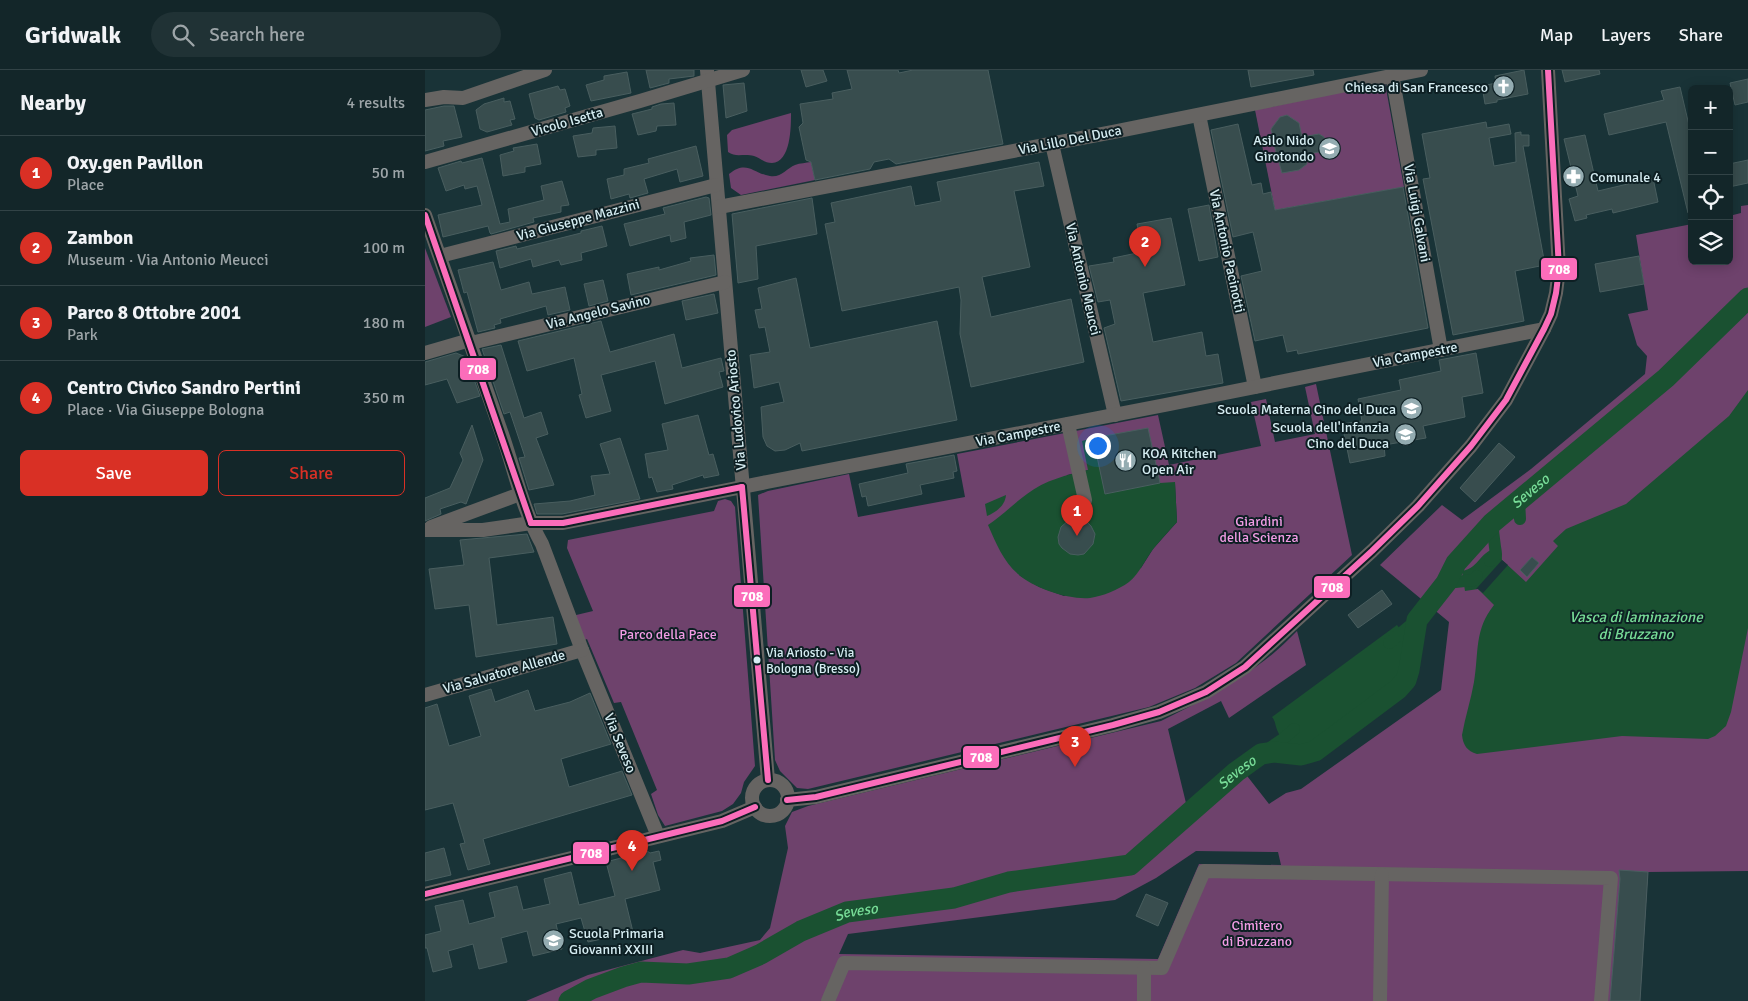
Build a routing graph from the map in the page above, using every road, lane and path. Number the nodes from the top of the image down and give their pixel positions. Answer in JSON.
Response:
{"nodes":[{"id":1,"x":545,"y":70,"type":"edge"},
{"id":2,"x":743,"y":70,"type":"edge"},
{"id":3,"x":1421,"y":70,"type":"edge"},
{"id":4,"x":1547,"y":70,"type":"edge"},
{"id":5,"x":708,"y":75,"type":"edge"},
{"id":6,"x":1392,"y":75,"type":"junction"},
{"id":7,"x":425,"y":100,"type":"edge"},
{"id":8,"x":1199,"y":114,"type":"junction"},
{"id":9,"x":1052,"y":144,"type":"junction"},
{"id":10,"x":425,"y":162,"type":"edge"},
{"id":11,"x":716,"y":185,"type":"junction"},
{"id":12,"x":719,"y":207,"type":"junction"},
{"id":13,"x":425,"y":215,"type":"edge"},
{"id":14,"x":440,"y":256,"type":"junction"},
{"id":15,"x":725,"y":282,"type":"junction"},
{"id":16,"x":1544,"y":329,"type":"junction"},
{"id":17,"x":1503,"y":337,"type":"junction"},
{"id":18,"x":470,"y":342,"type":"junction"},
{"id":19,"x":1441,"y":350,"type":"junction"},
{"id":20,"x":1534,"y":350,"type":"junction"},
{"id":21,"x":425,"y":353,"type":"edge"},
{"id":22,"x":1255,"y":387,"type":"junction"},
{"id":23,"x":1115,"y":415,"type":"junction"},
{"id":24,"x":1068,"y":424,"type":"junction"},
{"id":25,"x":742,"y":487,"type":"junction"},
{"id":26,"x":520,"y":494,"type":"junction"},
{"id":27,"x":1079,"y":518,"type":"dead end"},
{"id":28,"x":531,"y":523,"type":"junction"},
{"id":29,"x":425,"y":530,"type":"edge"},
{"id":30,"x":582,"y":650,"type":"junction"},
{"id":31,"x":425,"y":695,"type":"edge"},
{"id":32,"x":768,"y":780,"type":"junction"},
{"id":33,"x":787,"y":800,"type":"junction"},
{"id":34,"x":755,"y":807,"type":"junction"},
{"id":35,"x":658,"y":836,"type":"junction"},
{"id":36,"x":1382,"y":875,"type":"junction"},
{"id":37,"x":425,"y":894,"type":"edge"},
{"id":38,"x":1144,"y":968,"type":"junction"},
{"id":39,"x":827,"y":1001,"type":"edge"},
{"id":40,"x":1144,"y":1001,"type":"edge"},
{"id":41,"x":1380,"y":1001,"type":"edge"},
{"id":42,"x":1601,"y":1001,"type":"edge"}],
"edges":[{"from":1,"to":7,"type":"street"},
{"from":2,"to":5,"type":"street","name":"Vicolo Isetta"},
{"from":3,"to":6,"type":"street","name":"Via Lillo Del Duca"},
{"from":4,"to":16,"type":"street"},
{"from":5,"to":10,"type":"street","name":"Vicolo Isetta"},
{"from":5,"to":11,"type":"street","name":"Via Ludovico Ariosto"},
{"from":6,"to":8,"type":"street","name":"Via Lillo Del Duca"},
{"from":6,"to":19,"type":"street","name":"Via Luigi Galvani"},
{"from":8,"to":9,"type":"street","name":"Via Lillo Del Duca"},
{"from":8,"to":22,"type":"street","name":"Via Antonio Pacinotti"},
{"from":9,"to":12,"type":"street","name":"Via Lillo Del Duca"},
{"from":9,"to":23,"type":"street","name":"Via Antonio Meucci"},
{"from":11,"to":12,"type":"street","name":"Via Ludovico Ariosto"},
{"from":11,"to":14,"type":"street","name":"Via Giuseppe Mazzini"},
{"from":12,"to":15,"type":"street","name":"Via Ludovico Ariosto"},
{"from":13,"to":14,"type":"street","name":"Via Seveso"},
{"from":14,"to":18,"type":"street","name":"Via Seveso"},
{"from":15,"to":18,"type":"street","name":"Via Angelo Savino"},
{"from":15,"to":25,"type":"street","name":"Via Ludovico Ariosto"},
{"from":16,"to":17,"type":"street","name":"Via Campestre"},
{"from":16,"to":20,"type":"street"},
{"from":17,"to":19,"type":"street","name":"Via Campestre"},
{"from":17,"to":20,"type":"street"},
{"from":18,"to":21,"type":"street","name":"Via Angelo Savino"},
{"from":18,"to":26,"type":"street","name":"Via Seveso"},
{"from":19,"to":22,"type":"street","name":"Via Campestre"},
{"from":20,"to":33,"type":"street"},
{"from":22,"to":23,"type":"street","name":"Via Campestre"},
{"from":23,"to":24,"type":"street","name":"Via Campestre"},
{"from":24,"to":25,"type":"street","name":"Via Campestre"},
{"from":24,"to":27,"type":"street"},
{"from":25,"to":28,"type":"street","name":"Via Campestre"},
{"from":25,"to":32,"type":"street","name":"Via Ludovico Ariosto"},
{"from":26,"to":28,"type":"street","name":"Via Seveso"},
{"from":26,"to":29,"type":"street"},
{"from":28,"to":29,"type":"street","name":"Via Campestre"},
{"from":28,"to":30,"type":"street","name":"Via Seveso"},
{"from":30,"to":31,"type":"street","name":"Via Salvatore Allende"},
{"from":30,"to":35,"type":"street","name":"Via Seveso"},
{"from":32,"to":33,"type":"street"},
{"from":32,"to":34,"type":"street"},
{"from":33,"to":34,"type":"street"},
{"from":34,"to":35,"type":"street"},
{"from":35,"to":37,"type":"street"},
{"from":36,"to":38,"type":"street"},
{"from":36,"to":41,"type":"street"},
{"from":36,"to":42,"type":"street"},
{"from":38,"to":39,"type":"street"},
{"from":38,"to":40,"type":"street"}]}
